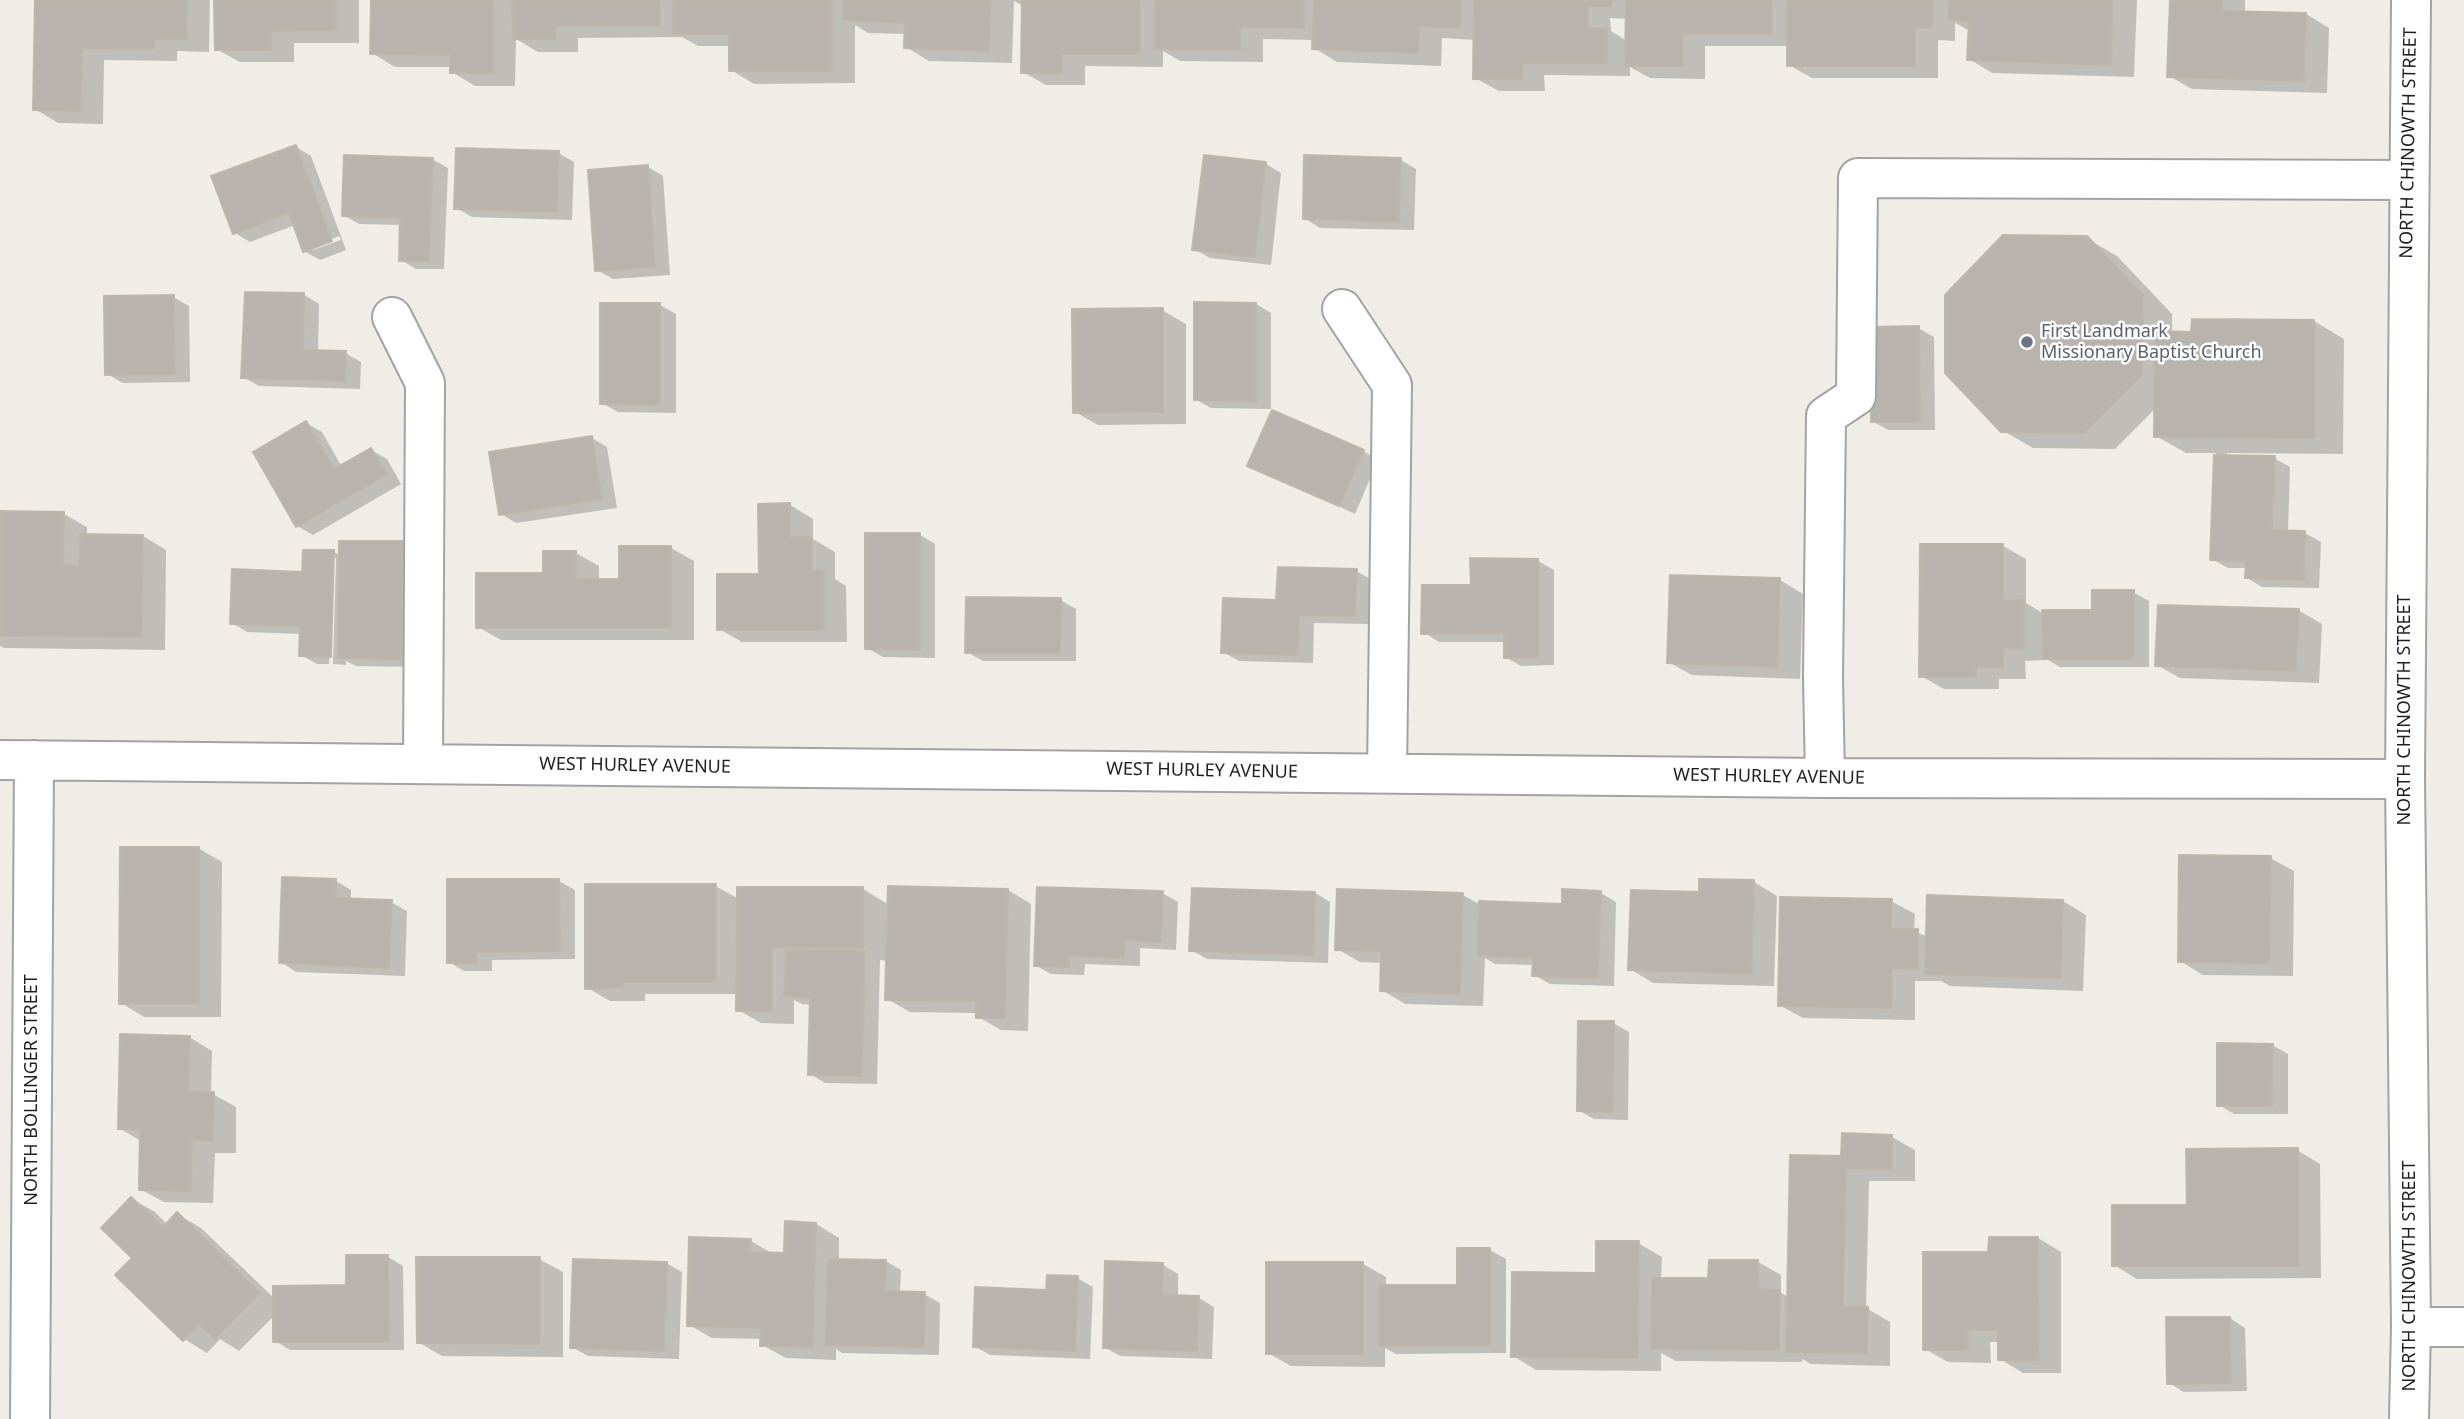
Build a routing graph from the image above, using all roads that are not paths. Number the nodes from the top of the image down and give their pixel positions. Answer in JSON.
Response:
{"nodes":[{"id":1,"x":2411,"y":0,"type":"edge"},
{"id":2,"x":2408,"y":180,"type":"junction"},
{"id":3,"x":1342,"y":309,"type":"dead end"},
{"id":4,"x":392,"y":317,"type":"dead end"},
{"id":5,"x":17,"y":760,"type":"edge"},
{"id":6,"x":423,"y":764,"type":"junction"},
{"id":7,"x":1387,"y":773,"type":"junction"},
{"id":8,"x":1825,"y":778,"type":"junction"},
{"id":9,"x":2404,"y":779,"type":"junction"},
{"id":10,"x":2412,"y":1327,"type":"junction"},
{"id":11,"x":2464,"y":1327,"type":"edge"},
{"id":12,"x":30,"y":1419,"type":"edge"},
{"id":13,"x":2410,"y":1419,"type":"edge"}],
"edges":[{"from":1,"to":2,"type":"street","name":"NORTH CHINOWTH STREET"},
{"from":2,"to":8,"type":"street"},
{"from":2,"to":9,"type":"street","name":"NORTH CHINOWTH STREET"},
{"from":3,"to":7,"type":"street"},
{"from":4,"to":6,"type":"street"},
{"from":5,"to":6,"type":"street","name":"WEST HURLEY AVENUE"},
{"from":5,"to":12,"type":"street","name":"NORTH BOLLINGER STREET"},
{"from":6,"to":7,"type":"street","name":"WEST HURLEY AVENUE"},
{"from":7,"to":8,"type":"street","name":"WEST HURLEY AVENUE"},
{"from":8,"to":9,"type":"street","name":"WEST HURLEY AVENUE"},
{"from":9,"to":10,"type":"street","name":"NORTH CHINOWTH STREET"},
{"from":10,"to":11,"type":"street"},
{"from":10,"to":13,"type":"street","name":"NORTH CHINOWTH STREET"}]}
